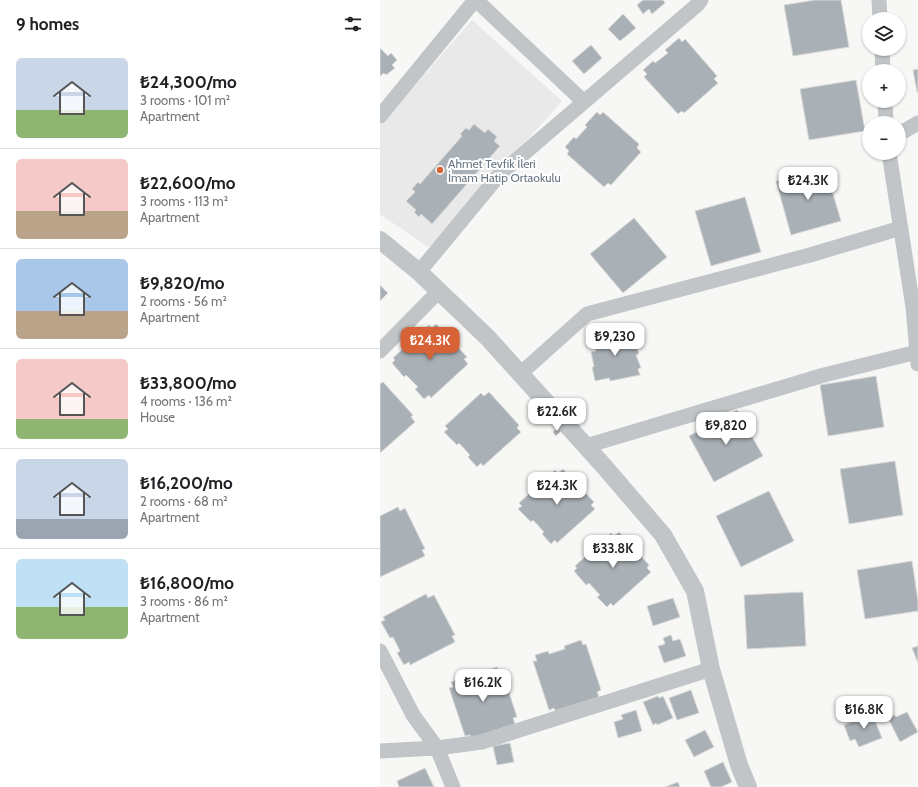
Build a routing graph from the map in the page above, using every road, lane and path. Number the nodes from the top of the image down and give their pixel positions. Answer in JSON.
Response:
{"nodes":[{"id":1,"x":475,"y":0,"type":"edge"},
{"id":2,"x":701,"y":0,"type":"edge"},
{"id":3,"x":879,"y":0,"type":"edge"},
{"id":4,"x":880,"y":12,"type":"edge"},
{"id":5,"x":584,"y":102,"type":"junction"},
{"id":6,"x":380,"y":116,"type":"edge"},
{"id":7,"x":918,"y":123,"type":"edge"},
{"id":8,"x":906,"y":130,"type":"edge"},
{"id":9,"x":891,"y":160,"type":"edge"},
{"id":10,"x":901,"y":228,"type":"junction"},
{"id":11,"x":380,"y":240,"type":"edge"},
{"id":12,"x":419,"y":272,"type":"junction"},
{"id":13,"x":439,"y":291,"type":"junction"},
{"id":14,"x":915,"y":305,"type":"edge"},
{"id":15,"x":380,"y":351,"type":"edge"},
{"id":16,"x":917,"y":358,"type":"edge"},
{"id":17,"x":520,"y":374,"type":"junction"},
{"id":18,"x":586,"y":446,"type":"junction"},
{"id":19,"x":380,"y":651,"type":"edge"},
{"id":20,"x":712,"y":669,"type":"junction"},
{"id":21,"x":437,"y":748,"type":"junction"},
{"id":22,"x":380,"y":751,"type":"edge"},
{"id":23,"x":453,"y":787,"type":"edge"},
{"id":24,"x":748,"y":787,"type":"edge"}],
"edges":[{"from":1,"to":5,"type":"street"},
{"from":1,"to":6,"type":"street"},
{"from":2,"to":5,"type":"street"},
{"from":3,"to":4,"type":"street"},
{"from":5,"to":12,"type":"street"},
{"from":7,"to":8,"type":"street"},
{"from":9,"to":10,"type":"street"},
{"from":10,"to":14,"type":"street"},
{"from":10,"to":17,"type":"street"},
{"from":11,"to":12,"type":"street"},
{"from":12,"to":13,"type":"street"},
{"from":13,"to":15,"type":"street"},
{"from":13,"to":17,"type":"street"},
{"from":14,"to":16,"type":"street"},
{"from":16,"to":18,"type":"street"},
{"from":17,"to":18,"type":"street"},
{"from":18,"to":20,"type":"street"},
{"from":19,"to":21,"type":"street"},
{"from":20,"to":21,"type":"street"},
{"from":20,"to":24,"type":"street"},
{"from":21,"to":22,"type":"street"},
{"from":21,"to":23,"type":"street"}]}
